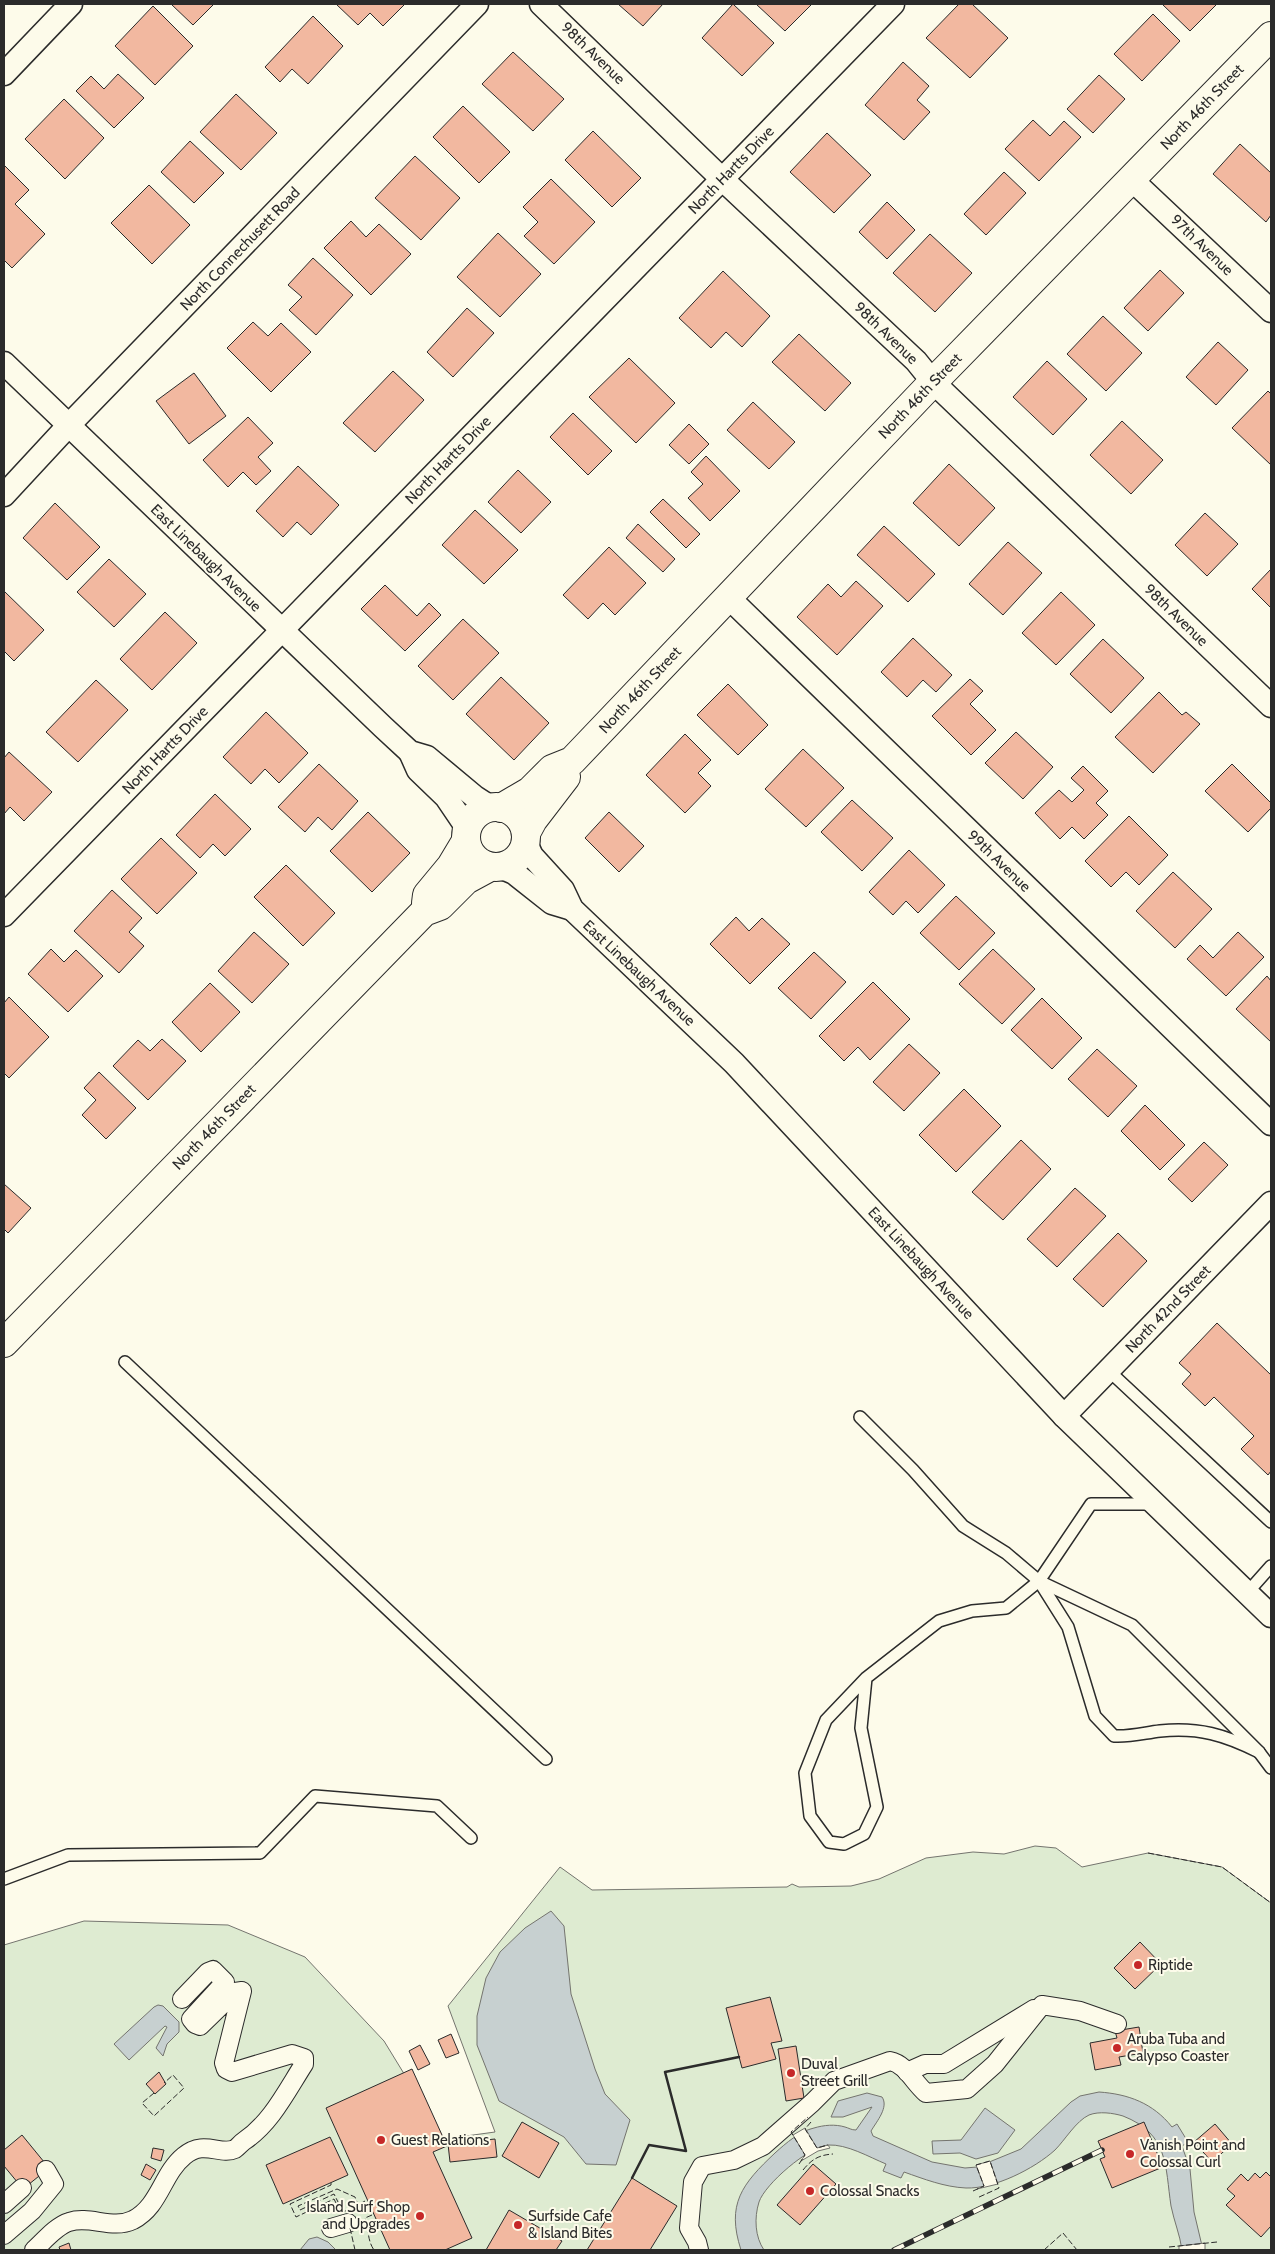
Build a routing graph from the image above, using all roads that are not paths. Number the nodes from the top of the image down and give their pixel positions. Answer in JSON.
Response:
{"nodes":[{"id":1,"x":71,"y":4,"type":"edge"},
{"id":2,"x":478,"y":4,"type":"edge"},
{"id":3,"x":541,"y":4,"type":"edge"},
{"id":4,"x":892,"y":4,"type":"edge"},
{"id":5,"x":1271,"y":36,"type":"edge"},
{"id":6,"x":4,"y":74,"type":"edge"},
{"id":7,"x":722,"y":179,"type":"junction"},
{"id":8,"x":1131,"y":179,"type":"junction"},
{"id":9,"x":1271,"y":311,"type":"edge"},
{"id":10,"x":4,"y":363,"type":"edge"},
{"id":11,"x":933,"y":382,"type":"junction"},
{"id":12,"x":68,"y":426,"type":"junction"},
{"id":13,"x":4,"y":495,"type":"edge"},
{"id":14,"x":728,"y":597,"type":"junction"},
{"id":15,"x":282,"y":630,"type":"junction"},
{"id":16,"x":1271,"y":706,"type":"edge"},
{"id":17,"x":410,"y":752,"type":"junction"},
{"id":18,"x":572,"y":761,"type":"junction"},
{"id":19,"x":497,"y":808,"type":"junction"},
{"id":20,"x":467,"y":834,"type":"junction"},
{"id":21,"x":526,"y":838,"type":"junction"},
{"id":22,"x":495,"y":867,"type":"junction"},
{"id":23,"x":572,"y":910,"type":"junction"},
{"id":24,"x":424,"y":912,"type":"junction"},
{"id":25,"x":4,"y":915,"type":"edge"},
{"id":26,"x":1271,"y":1124,"type":"edge"},
{"id":27,"x":1271,"y":1203,"type":"edge"},
{"id":28,"x":4,"y":1343,"type":"edge"},
{"id":29,"x":125,"y":1362,"type":"dead end"},
{"id":30,"x":1108,"y":1370,"type":"junction"},
{"id":31,"x":1064,"y":1416,"type":"junction"},
{"id":32,"x":860,"y":1418,"type":"dead end"},
{"id":33,"x":1155,"y":1504,"type":"junction"},
{"id":34,"x":1271,"y":1522,"type":"edge"},
{"id":35,"x":1271,"y":1566,"type":"edge"},
{"id":36,"x":1039,"y":1581,"type":"junction"},
{"id":37,"x":1247,"y":1592,"type":"junction"},
{"id":38,"x":1271,"y":1616,"type":"edge"},
{"id":39,"x":866,"y":1678,"type":"junction"},
{"id":40,"x":1258,"y":1752,"type":"junction"},
{"id":41,"x":546,"y":1760,"type":"dead end"},
{"id":42,"x":1271,"y":1768,"type":"edge"},
{"id":43,"x":471,"y":1838,"type":"dead end"},
{"id":44,"x":4,"y":1879,"type":"edge"},
{"id":45,"x":182,"y":1999,"type":"dead end"},
{"id":46,"x":1042,"y":2005,"type":"junction"},
{"id":47,"x":1117,"y":2024,"type":"dead end"},
{"id":48,"x":907,"y":2072,"type":"junction"},
{"id":49,"x":46,"y":2170,"type":"dead end"},
{"id":50,"x":22,"y":2188,"type":"dead end"},
{"id":51,"x":4,"y":2204,"type":"edge"},
{"id":52,"x":4,"y":2235,"type":"edge"},
{"id":53,"x":34,"y":2250,"type":"edge"},
{"id":54,"x":699,"y":2250,"type":"edge"}],
"edges":[{"from":1,"to":6,"type":"street"},
{"from":2,"to":12,"type":"street","name":"North Connechusett Road"},
{"from":3,"to":7,"type":"street","name":"98th Avenue"},
{"from":4,"to":7,"type":"street","name":"North Hartts Drive"},
{"from":5,"to":8,"type":"street","name":"North 46th Street"},
{"from":7,"to":11,"type":"street","name":"98th Avenue"},
{"from":7,"to":15,"type":"street","name":"North Hartts Drive"},
{"from":8,"to":9,"type":"street","name":"97th Avenue"},
{"from":8,"to":11,"type":"street","name":"North 46th Street"},
{"from":10,"to":12,"type":"street","name":"East Linebaugh Avenue"},
{"from":11,"to":14,"type":"street","name":"North 46th Street"},
{"from":11,"to":16,"type":"street","name":"98th Avenue"},
{"from":12,"to":13,"type":"street","name":"North Connechusett Road"},
{"from":12,"to":15,"type":"street","name":"East Linebaugh Avenue"},
{"from":14,"to":18,"type":"street","name":"North 46th Street"},
{"from":14,"to":26,"type":"street","name":"99th Avenue"},
{"from":15,"to":17,"type":"street","name":"East Linebaugh Avenue"},
{"from":15,"to":25,"type":"street","name":"North Hartts Drive"},
{"from":17,"to":19,"type":"street","name":"East Linebaugh Avenue"},
{"from":17,"to":20,"type":"street","name":"East Linebaugh Avenue"},
{"from":18,"to":19,"type":"street","name":"North 46th Street"},
{"from":18,"to":21,"type":"street","name":"North 46th Street"},
{"from":19,"to":20,"type":"street"},
{"from":19,"to":21,"type":"street"},
{"from":20,"to":22,"type":"street"},
{"from":20,"to":24,"type":"street","name":"North 46th Street"},
{"from":21,"to":22,"type":"street"},
{"from":21,"to":23,"type":"street","name":"East Linebaugh Avenue"},
{"from":22,"to":23,"type":"street","name":"East Linebaugh Avenue"},
{"from":22,"to":24,"type":"street","name":"North 46th Street"},
{"from":23,"to":31,"type":"street","name":"East Linebaugh Avenue"},
{"from":24,"to":28,"type":"street","name":"North 46th Street"},
{"from":27,"to":30,"type":"street","name":"North 42nd Street"},
{"from":29,"to":41,"type":"lane"},
{"from":30,"to":31,"type":"street","name":"North 42nd Street"},
{"from":30,"to":34,"type":"lane"},
{"from":31,"to":33,"type":"street","name":"East Linebaugh Avenue"},
{"from":32,"to":36,"type":"lane"},
{"from":33,"to":36,"type":"lane"},
{"from":33,"to":37,"type":"street","name":"East Linebaugh Avenue"},
{"from":35,"to":37,"type":"lane"},
{"from":36,"to":39,"type":"lane"},
{"from":36,"to":40,"type":"lane"},
{"from":36,"to":40,"type":"lane"},
{"from":37,"to":38,"type":"street","name":"East Linebaugh Avenue"},
{"from":39,"to":39,"type":"lane"},
{"from":40,"to":42,"type":"lane"},
{"from":43,"to":44,"type":"lane"},
{"from":45,"to":53,"type":"street"},
{"from":46,"to":47,"type":"street"},
{"from":46,"to":48,"type":"street"},
{"from":46,"to":48,"type":"street"},
{"from":48,"to":54,"type":"street"},
{"from":49,"to":52,"type":"street"},
{"from":50,"to":51,"type":"street"}]}
